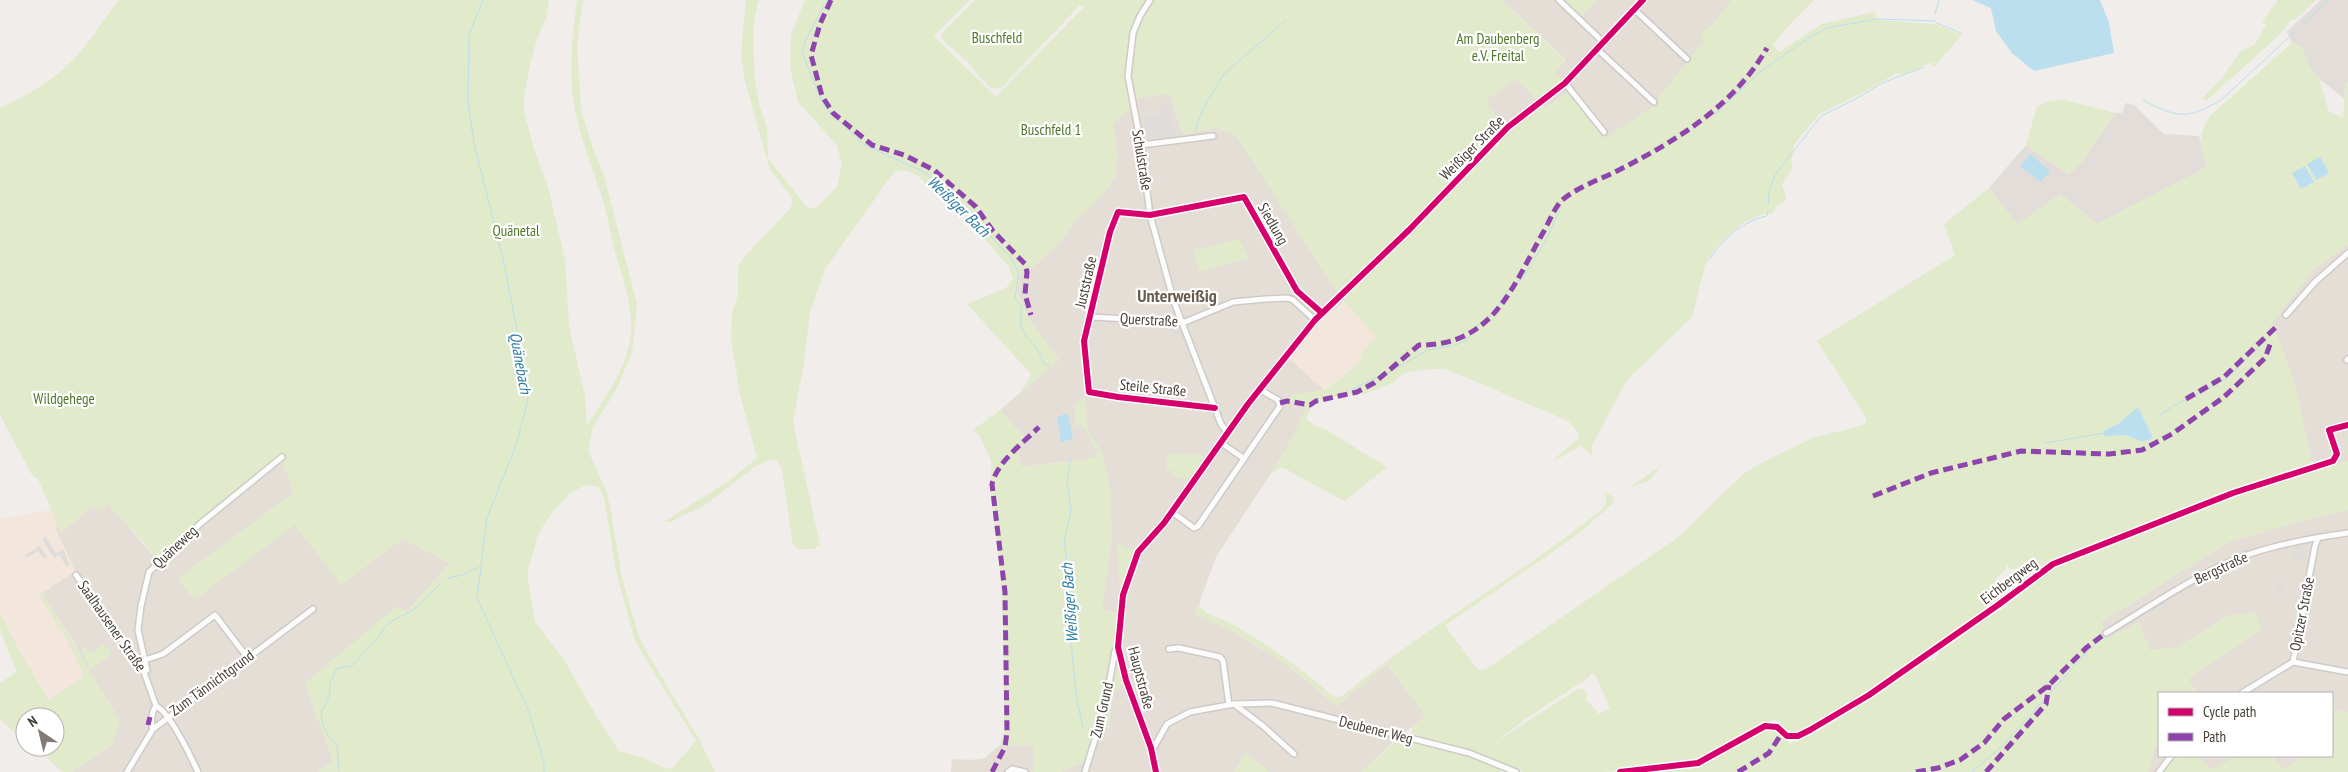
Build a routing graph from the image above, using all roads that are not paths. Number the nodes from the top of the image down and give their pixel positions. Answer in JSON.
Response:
{"nodes":[{"id":1,"x":1150,"y":0,"type":"edge"},
{"id":2,"x":1559,"y":0,"type":"edge"},
{"id":3,"x":1642,"y":0,"type":"edge"},
{"id":4,"x":1634,"y":9,"type":"junction"},
{"id":5,"x":1603,"y":42,"type":"junction"},
{"id":6,"x":1597,"y":49,"type":"junction"},
{"id":7,"x":1687,"y":59,"type":"dead end"},
{"id":8,"x":1565,"y":83,"type":"junction"},
{"id":9,"x":1654,"y":102,"type":"dead end"},
{"id":10,"x":1604,"y":132,"type":"dead end"},
{"id":11,"x":1213,"y":136,"type":"dead end"},
{"id":12,"x":1141,"y":145,"type":"junction"},
{"id":13,"x":1150,"y":214,"type":"junction"},
{"id":14,"x":2348,"y":252,"type":"edge"},
{"id":15,"x":1299,"y":294,"type":"junction"},
{"id":16,"x":1341,"y":294,"type":"joint"},
{"id":17,"x":1293,"y":300,"type":"junction"},
{"id":18,"x":1322,"y":312,"type":"junction"},
{"id":19,"x":2286,"y":315,"type":"dead end"},
{"id":20,"x":1091,"y":317,"type":"junction"},
{"id":21,"x":1315,"y":320,"type":"junction"},
{"id":22,"x":1181,"y":321,"type":"junction"},
{"id":23,"x":1259,"y":389,"type":"junction"},
{"id":24,"x":1089,"y":392,"type":"joint"},
{"id":25,"x":1215,"y":408,"type":"junction"},
{"id":26,"x":2348,"y":424,"type":"edge"},
{"id":27,"x":1227,"y":432,"type":"junction"},
{"id":28,"x":1220,"y":442,"type":"junction"},
{"id":29,"x":282,"y":457,"type":"dead end"},
{"id":30,"x":1243,"y":458,"type":"junction"},
{"id":31,"x":1172,"y":512,"type":"junction"},
{"id":32,"x":2348,"y":533,"type":"edge"},
{"id":33,"x":2318,"y":538,"type":"junction"},
{"id":34,"x":76,"y":575,"type":"dead end"},
{"id":35,"x":313,"y":608,"type":"dead end"},
{"id":36,"x":2106,"y":633,"type":"dead end"},
{"id":37,"x":1118,"y":647,"type":"junction"},
{"id":38,"x":1169,"y":649,"type":"dead end"},
{"id":39,"x":247,"y":657,"type":"junction"},
{"id":40,"x":146,"y":660,"type":"junction"},
{"id":41,"x":2293,"y":662,"type":"junction"},
{"id":42,"x":144,"y":672,"type":"junction"},
{"id":43,"x":2348,"y":672,"type":"edge"},
{"id":44,"x":2244,"y":692,"type":"edge"},
{"id":45,"x":1231,"y":704,"type":"junction"},
{"id":46,"x":156,"y":706,"type":"junction"},
{"id":47,"x":166,"y":717,"type":"junction"},
{"id":48,"x":153,"y":729,"type":"junction"},
{"id":49,"x":1151,"y":748,"type":"junction"},
{"id":50,"x":1294,"y":754,"type":"dead end"},
{"id":51,"x":2169,"y":757,"type":"edge"},
{"id":52,"x":126,"y":772,"type":"edge"},
{"id":53,"x":198,"y":772,"type":"edge"},
{"id":54,"x":1008,"y":772,"type":"edge"},
{"id":55,"x":1025,"y":772,"type":"edge"},
{"id":56,"x":1085,"y":772,"type":"edge"},
{"id":57,"x":1156,"y":772,"type":"edge"},
{"id":58,"x":1516,"y":772,"type":"edge"},
{"id":59,"x":1620,"y":772,"type":"edge"},
{"id":60,"x":2159,"y":772,"type":"edge"}],
"edges":[{"from":1,"to":12,"type":"street","name":"Schulstraße"},
{"from":2,"to":5,"type":"street"},
{"from":3,"to":4,"type":"street","name":"Weißiger Straße"},
{"from":4,"to":5,"type":"street","name":"Weißiger Straße"},
{"from":4,"to":7,"type":"street"},
{"from":5,"to":6,"type":"street","name":"Weißiger Straße"},
{"from":6,"to":8,"type":"street","name":"Weißiger Straße"},
{"from":6,"to":9,"type":"street"},
{"from":8,"to":10,"type":"street"},
{"from":8,"to":16,"type":"street","name":"Weißiger Straße"},
{"from":11,"to":12,"type":"street"},
{"from":12,"to":13,"type":"street","name":"Schulstraße"},
{"from":13,"to":15,"type":"street","name":"Siedlung"},
{"from":13,"to":20,"type":"street","name":"Juststraße"},
{"from":13,"to":22,"type":"street","name":"Schulstraße"},
{"from":14,"to":19,"type":"street"},
{"from":15,"to":17,"type":"street"},
{"from":15,"to":18,"type":"street","name":"Siedlung"},
{"from":16,"to":18,"type":"street","name":"Hauptstraße"},
{"from":17,"to":21,"type":"street"},
{"from":17,"to":22,"type":"street","name":"Querstraße"},
{"from":18,"to":21,"type":"street","name":"Hauptstraße"},
{"from":20,"to":22,"type":"street","name":"Querstraße"},
{"from":20,"to":24,"type":"street","name":"Juststraße"},
{"from":21,"to":23,"type":"street","name":"Hauptstraße"},
{"from":22,"to":25,"type":"street","name":"Schulstraße"},
{"from":23,"to":27,"type":"street","name":"Hauptstraße"},
{"from":23,"to":30,"type":"street"},
{"from":24,"to":25,"type":"street","name":"Steile Straße"},
{"from":25,"to":27,"type":"street","name":"Schulstraße"},
{"from":26,"to":59,"type":"street","name":"Eichbergweg"},
{"from":27,"to":28,"type":"street","name":"Hauptstraße"},
{"from":28,"to":30,"type":"street"},
{"from":28,"to":31,"type":"street","name":"Hauptstraße"},
{"from":29,"to":40,"type":"street","name":"Quäneweg"},
{"from":30,"to":31,"type":"street"},
{"from":31,"to":37,"type":"street","name":"Hauptstraße"},
{"from":32,"to":33,"type":"street","name":"Bergstraße"},
{"from":33,"to":36,"type":"street","name":"Bergstraße"},
{"from":33,"to":41,"type":"street","name":"Opitzer Straße"},
{"from":34,"to":42,"type":"street","name":"Saalhausener Straße"},
{"from":35,"to":39,"type":"street","name":"Zum Tännichtgrund"},
{"from":37,"to":49,"type":"street","name":"Hauptstraße"},
{"from":37,"to":56,"type":"street","name":"Zum Grund"},
{"from":38,"to":45,"type":"street"},
{"from":39,"to":40,"type":"street"},
{"from":39,"to":47,"type":"street","name":"Zum Tännichtgrund"},
{"from":40,"to":42,"type":"street","name":"Quäneweg"},
{"from":41,"to":43,"type":"street"},
{"from":41,"to":44,"type":"street","name":"Opitzer Straße"},
{"from":42,"to":46,"type":"street","name":"Saalhausener Straße"},
{"from":45,"to":49,"type":"street","name":"Deubener Weg"},
{"from":45,"to":50,"type":"street"},
{"from":45,"to":58,"type":"street","name":"Deubener Weg"},
{"from":46,"to":47,"type":"street"},
{"from":46,"to":48,"type":"street"},
{"from":47,"to":48,"type":"street","name":"Zum Tännichtgrund"},
{"from":47,"to":53,"type":"street"},
{"from":48,"to":52,"type":"street","name":"Zum Tännichtgrund"},
{"from":49,"to":57,"type":"street","name":"Hauptstraße"},
{"from":51,"to":60,"type":"street"},
{"from":54,"to":55,"type":"street"}]}
